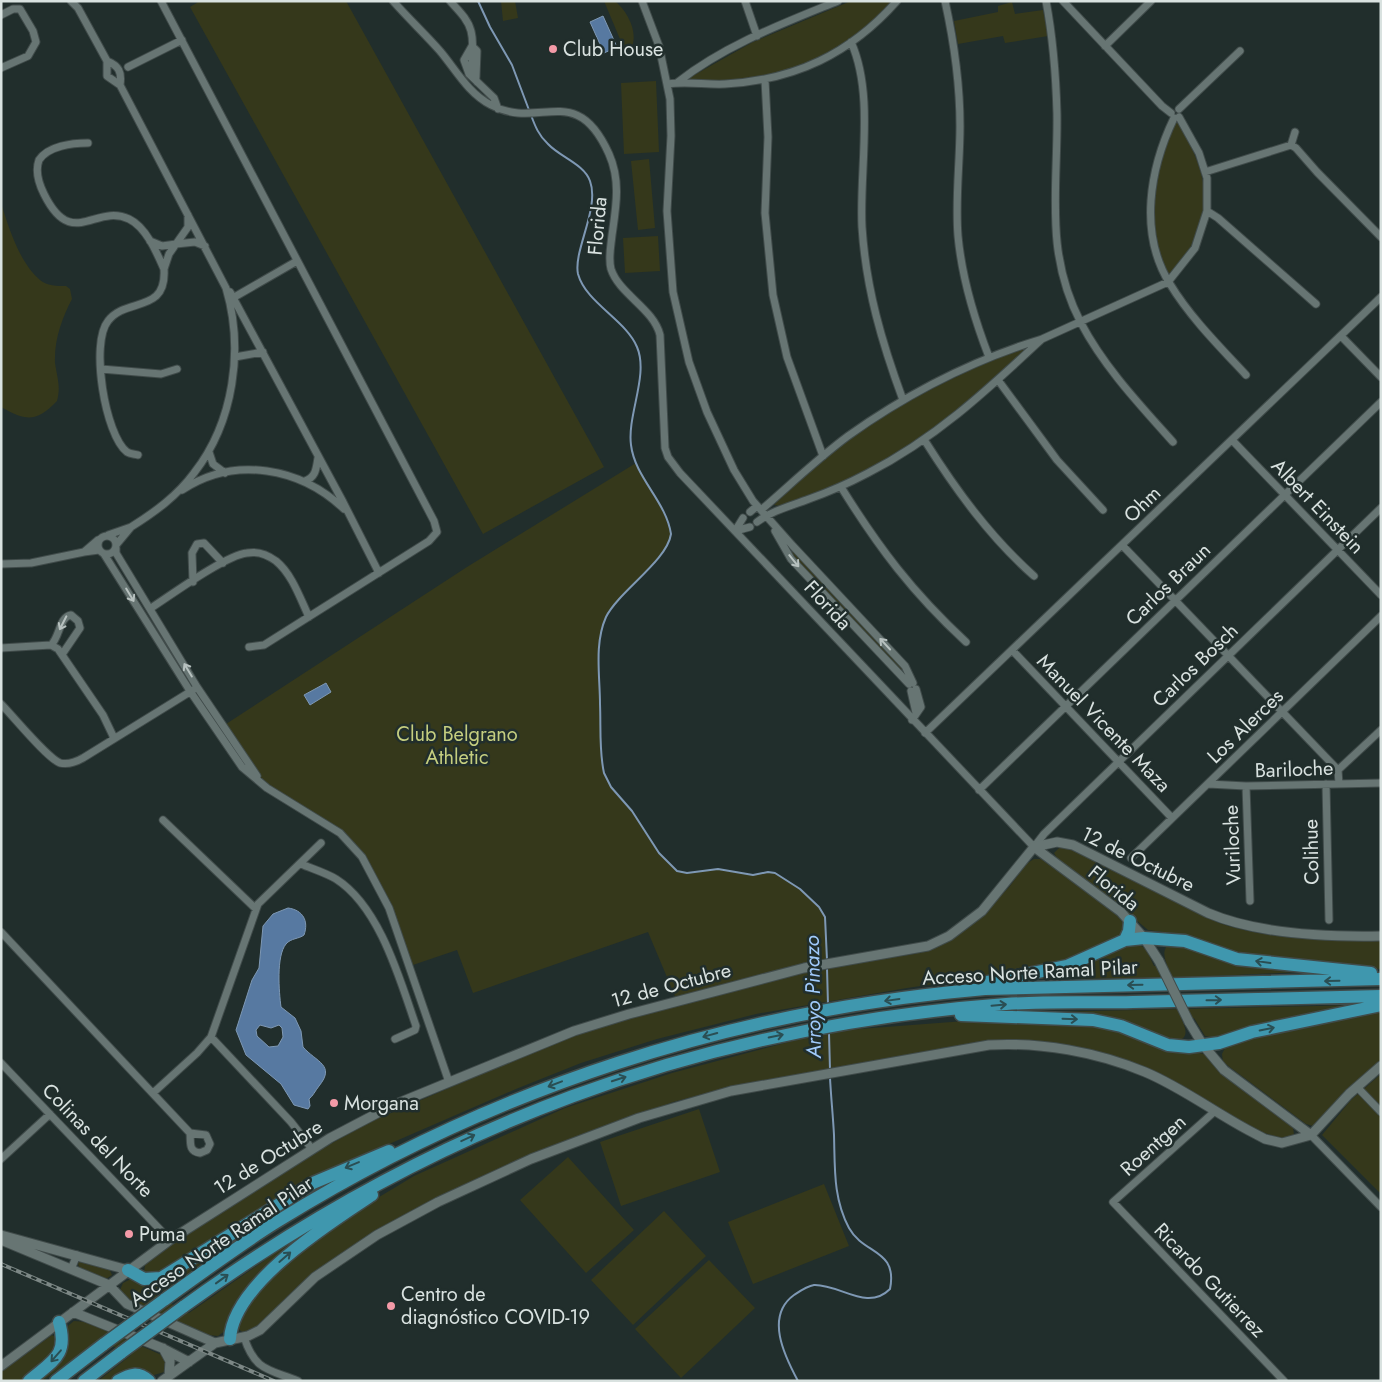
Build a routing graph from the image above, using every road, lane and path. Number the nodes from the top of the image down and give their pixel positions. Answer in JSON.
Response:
{"nodes":[{"id":1,"x":71,"y":1,"type":"edge"},
{"id":2,"x":161,"y":1,"type":"edge"},
{"id":3,"x":393,"y":1,"type":"edge"},
{"id":4,"x":450,"y":1,"type":"edge"},
{"id":5,"x":642,"y":1,"type":"edge"},
{"id":6,"x":745,"y":1,"type":"edge"},
{"id":7,"x":838,"y":1,"type":"edge"},
{"id":8,"x":897,"y":1,"type":"edge"},
{"id":9,"x":945,"y":1,"type":"edge"},
{"id":10,"x":1046,"y":1,"type":"edge"},
{"id":11,"x":1063,"y":1,"type":"edge"},
{"id":12,"x":1151,"y":1,"type":"edge"},
{"id":13,"x":78,"y":5,"type":"edge"},
{"id":14,"x":1,"y":15,"type":"edge"},
{"id":15,"x":757,"y":36,"type":"junction"},
{"id":16,"x":182,"y":40,"type":"junction"},
{"id":17,"x":851,"y":42,"type":"junction"},
{"id":18,"x":1106,"y":46,"type":"junction"},
{"id":19,"x":1240,"y":51,"type":"dead end"},
{"id":20,"x":107,"y":60,"type":"junction"},
{"id":21,"x":116,"y":65,"type":"junction"},
{"id":22,"x":128,"y":67,"type":"junction"},
{"id":23,"x":1,"y":68,"type":"edge"},
{"id":24,"x":764,"y":80,"type":"junction"},
{"id":25,"x":121,"y":82,"type":"junction"},
{"id":26,"x":678,"y":82,"type":"junction"},
{"id":27,"x":668,"y":84,"type":"junction"},
{"id":28,"x":498,"y":109,"type":"junction"},
{"id":29,"x":1176,"y":114,"type":"junction"},
{"id":30,"x":1296,"y":132,"type":"dead end"},
{"id":31,"x":88,"y":143,"type":"dead end"},
{"id":32,"x":1291,"y":145,"type":"junction"},
{"id":33,"x":1206,"y":172,"type":"junction"},
{"id":34,"x":1207,"y":211,"type":"junction"},
{"id":35,"x":187,"y":212,"type":"junction"},
{"id":36,"x":1381,"y":237,"type":"edge"},
{"id":37,"x":150,"y":241,"type":"junction"},
{"id":38,"x":176,"y":244,"type":"junction"},
{"id":39,"x":205,"y":246,"type":"junction"},
{"id":40,"x":298,"y":261,"type":"junction"},
{"id":41,"x":164,"y":269,"type":"junction"},
{"id":42,"x":1168,"y":282,"type":"junction"},
{"id":43,"x":1381,"y":297,"type":"edge"},
{"id":44,"x":231,"y":299,"type":"junction"},
{"id":45,"x":1316,"y":304,"type":"dead end"},
{"id":46,"x":1080,"y":322,"type":"junction"},
{"id":47,"x":1341,"y":336,"type":"junction"},
{"id":48,"x":1042,"y":339,"type":"junction"},
{"id":49,"x":263,"y":352,"type":"junction"},
{"id":50,"x":235,"y":357,"type":"junction"},
{"id":51,"x":989,"y":357,"type":"junction"},
{"id":52,"x":101,"y":369,"type":"junction"},
{"id":53,"x":177,"y":369,"type":"dead end"},
{"id":54,"x":1246,"y":375,"type":"dead end"},
{"id":55,"x":1381,"y":377,"type":"edge"},
{"id":56,"x":998,"y":380,"type":"junction"},
{"id":57,"x":903,"y":400,"type":"junction"},
{"id":58,"x":1381,"y":402,"type":"edge"},
{"id":59,"x":1232,"y":440,"type":"junction"},
{"id":60,"x":924,"y":441,"type":"junction"},
{"id":61,"x":1173,"y":442,"type":"dead end"},
{"id":62,"x":209,"y":451,"type":"junction"},
{"id":63,"x":138,"y":455,"type":"dead end"},
{"id":64,"x":823,"y":456,"type":"junction"},
{"id":65,"x":318,"y":458,"type":"junction"},
{"id":66,"x":225,"y":473,"type":"junction"},
{"id":67,"x":305,"y":481,"type":"junction"},
{"id":68,"x":841,"y":487,"type":"junction"},
{"id":69,"x":1284,"y":495,"type":"junction"},
{"id":70,"x":174,"y":496,"type":"junction"},
{"id":71,"x":1381,"y":508,"type":"edge"},
{"id":72,"x":1103,"y":510,"type":"dead end"},
{"id":73,"x":750,"y":512,"type":"dead end"},
{"id":74,"x":348,"y":513,"type":"junction"},
{"id":75,"x":763,"y":513,"type":"junction"},
{"id":76,"x":743,"y":518,"type":"dead end"},
{"id":77,"x":757,"y":522,"type":"dead end"},
{"id":78,"x":132,"y":527,"type":"junction"},
{"id":79,"x":750,"y":527,"type":"dead end"},
{"id":80,"x":735,"y":531,"type":"junction"},
{"id":81,"x":108,"y":535,"type":"junction"},
{"id":82,"x":99,"y":540,"type":"junction"},
{"id":83,"x":1122,"y":545,"type":"junction"},
{"id":84,"x":116,"y":546,"type":"junction"},
{"id":85,"x":1337,"y":550,"type":"junction"},
{"id":86,"x":84,"y":552,"type":"junction"},
{"id":87,"x":102,"y":552,"type":"junction"},
{"id":88,"x":223,"y":563,"type":"junction"},
{"id":89,"x":1,"y":564,"type":"edge"},
{"id":90,"x":379,"y":573,"type":"junction"},
{"id":91,"x":1034,"y":576,"type":"dead end"},
{"id":92,"x":193,"y":582,"type":"junction"},
{"id":93,"x":1381,"y":595,"type":"edge"},
{"id":94,"x":1175,"y":601,"type":"junction"},
{"id":95,"x":151,"y":608,"type":"junction"},
{"id":96,"x":309,"y":616,"type":"junction"},
{"id":97,"x":1381,"y":616,"type":"edge"},
{"id":98,"x":966,"y":642,"type":"dead end"},
{"id":99,"x":51,"y":645,"type":"junction"},
{"id":100,"x":249,"y":647,"type":"dead end"},
{"id":101,"x":1,"y":648,"type":"edge"},
{"id":102,"x":1012,"y":650,"type":"junction"},
{"id":103,"x":63,"y":653,"type":"junction"},
{"id":104,"x":1228,"y":656,"type":"junction"},
{"id":105,"x":909,"y":671,"type":"junction"},
{"id":106,"x":902,"y":676,"type":"junction"},
{"id":107,"x":912,"y":686,"type":"junction"},
{"id":108,"x":197,"y":687,"type":"junction"},
{"id":109,"x":190,"y":691,"type":"junction"},
{"id":110,"x":1,"y":704,"type":"edge"},
{"id":111,"x":1066,"y":706,"type":"junction"},
{"id":112,"x":1282,"y":712,"type":"junction"},
{"id":113,"x":912,"y":720,"type":"junction"},
{"id":114,"x":1381,"y":730,"type":"edge"},
{"id":115,"x":925,"y":733,"type":"junction"},
{"id":116,"x":114,"y":738,"type":"junction"},
{"id":117,"x":1119,"y":762,"type":"junction"},
{"id":118,"x":1338,"y":770,"type":"junction"},
{"id":119,"x":1381,"y":783,"type":"edge"},
{"id":120,"x":1208,"y":784,"type":"junction"},
{"id":121,"x":1326,"y":784,"type":"junction"},
{"id":122,"x":1339,"y":784,"type":"junction"},
{"id":123,"x":1246,"y":786,"type":"junction"},
{"id":124,"x":267,"y":788,"type":"junction"},
{"id":125,"x":979,"y":790,"type":"junction"},
{"id":126,"x":1172,"y":818,"type":"junction"},
{"id":127,"x":163,"y":820,"type":"dead end"},
{"id":128,"x":321,"y":843,"type":"dead end"},
{"id":129,"x":1034,"y":847,"type":"junction"},
{"id":130,"x":1131,"y":858,"type":"dead end"},
{"id":131,"x":301,"y":864,"type":"junction"},
{"id":132,"x":1250,"y":901,"type":"dead end"},
{"id":133,"x":256,"y":908,"type":"junction"},
{"id":134,"x":1329,"y":920,"type":"dead end"},
{"id":135,"x":1130,"y":921,"type":"junction"},
{"id":136,"x":1,"y":932,"type":"edge"},
{"id":137,"x":1381,"y":936,"type":"edge"},
{"id":138,"x":1144,"y":938,"type":"junction"},
{"id":139,"x":1125,"y":940,"type":"junction"},
{"id":140,"x":1381,"y":974,"type":"edge"},
{"id":141,"x":1381,"y":979,"type":"edge"},
{"id":142,"x":936,"y":993,"type":"junction"},
{"id":143,"x":1381,"y":996,"type":"edge"},
{"id":144,"x":1381,"y":1006,"type":"edge"},
{"id":145,"x":916,"y":1014,"type":"junction"},
{"id":146,"x":211,"y":1037,"type":"junction"},
{"id":147,"x":395,"y":1039,"type":"dead end"},
{"id":148,"x":1203,"y":1045,"type":"junction"},
{"id":149,"x":1,"y":1063,"type":"edge"},
{"id":150,"x":1381,"y":1066,"type":"edge"},
{"id":151,"x":449,"y":1082,"type":"junction"},
{"id":152,"x":1357,"y":1087,"type":"junction"},
{"id":153,"x":153,"y":1093,"type":"junction"},
{"id":154,"x":1214,"y":1112,"type":"junction"},
{"id":155,"x":1381,"y":1112,"type":"edge"},
{"id":156,"x":50,"y":1114,"type":"junction"},
{"id":157,"x":190,"y":1133,"type":"dead end"},
{"id":158,"x":1311,"y":1135,"type":"junction"},
{"id":159,"x":431,"y":1137,"type":"junction"},
{"id":160,"x":312,"y":1149,"type":"junction"},
{"id":161,"x":1,"y":1159,"type":"edge"},
{"id":162,"x":424,"y":1159,"type":"junction"},
{"id":163,"x":1114,"y":1202,"type":"joint"},
{"id":164,"x":1381,"y":1207,"type":"edge"},
{"id":165,"x":1,"y":1235,"type":"edge"},
{"id":166,"x":1,"y":1240,"type":"edge"},
{"id":167,"x":170,"y":1240,"type":"junction"},
{"id":168,"x":61,"y":1250,"type":"junction"},
{"id":169,"x":77,"y":1255,"type":"junction"},
{"id":170,"x":58,"y":1264,"type":"junction"},
{"id":171,"x":71,"y":1269,"type":"junction"},
{"id":172,"x":128,"y":1270,"type":"junction"},
{"id":173,"x":109,"y":1285,"type":"junction"},
{"id":174,"x":73,"y":1312,"type":"junction"},
{"id":175,"x":60,"y":1322,"type":"junction"},
{"id":176,"x":244,"y":1337,"type":"junction"},
{"id":177,"x":230,"y":1339,"type":"junction"},
{"id":178,"x":215,"y":1343,"type":"junction"},
{"id":179,"x":162,"y":1348,"type":"junction"},
{"id":180,"x":189,"y":1362,"type":"junction"},
{"id":181,"x":1,"y":1366,"type":"edge"},
{"id":182,"x":166,"y":1378,"type":"edge"},
{"id":183,"x":29,"y":1381,"type":"edge"},
{"id":184,"x":56,"y":1381,"type":"edge"},
{"id":185,"x":84,"y":1381,"type":"edge"},
{"id":186,"x":118,"y":1381,"type":"edge"},
{"id":187,"x":149,"y":1381,"type":"edge"},
{"id":188,"x":298,"y":1381,"type":"edge"},
{"id":189,"x":1284,"y":1381,"type":"edge"}],
"edges":[{"from":1,"to":13,"type":"street"},
{"from":2,"to":16,"type":"street"},
{"from":3,"to":28,"type":"street","name":"Florida"},
{"from":4,"to":28,"type":"street"},
{"from":5,"to":27,"type":"street"},
{"from":6,"to":15,"type":"street"},
{"from":7,"to":15,"type":"street"},
{"from":8,"to":17,"type":"street"},
{"from":9,"to":51,"type":"street"},
{"from":10,"to":46,"type":"street"},
{"from":11,"to":18,"type":"street"},
{"from":12,"to":18,"type":"street"},
{"from":13,"to":20,"type":"street"},
{"from":14,"to":23,"type":"street"},
{"from":15,"to":26,"type":"street"},
{"from":16,"to":22,"type":"street"},
{"from":16,"to":40,"type":"street"},
{"from":17,"to":24,"type":"street"},
{"from":17,"to":57,"type":"street"},
{"from":18,"to":29,"type":"street"},
{"from":19,"to":29,"type":"street"},
{"from":20,"to":21,"type":"street"},
{"from":20,"to":25,"type":"street"},
{"from":21,"to":22,"type":"street"},
{"from":21,"to":25,"type":"street"},
{"from":22,"to":25,"type":"street"},
{"from":24,"to":26,"type":"street"},
{"from":24,"to":64,"type":"street"},
{"from":25,"to":35,"type":"street"},
{"from":26,"to":27,"type":"street"},
{"from":27,"to":75,"type":"street"},
{"from":28,"to":80,"type":"street","name":"Florida"},
{"from":29,"to":33,"type":"street"},
{"from":29,"to":42,"type":"street"},
{"from":30,"to":32,"type":"street"},
{"from":31,"to":37,"type":"street"},
{"from":32,"to":33,"type":"street"},
{"from":32,"to":36,"type":"street"},
{"from":33,"to":34,"type":"street"},
{"from":34,"to":42,"type":"street"},
{"from":34,"to":45,"type":"street"},
{"from":35,"to":38,"type":"street"},
{"from":35,"to":39,"type":"street"},
{"from":37,"to":38,"type":"street"},
{"from":37,"to":41,"type":"street"},
{"from":38,"to":39,"type":"street"},
{"from":38,"to":41,"type":"street"},
{"from":39,"to":44,"type":"street"},
{"from":40,"to":44,"type":"street"},
{"from":40,"to":90,"type":"street"},
{"from":41,"to":52,"type":"street"},
{"from":42,"to":46,"type":"street"},
{"from":42,"to":54,"type":"street"},
{"from":43,"to":47,"type":"street","name":"Ohm"},
{"from":44,"to":49,"type":"street"},
{"from":44,"to":50,"type":"street"},
{"from":46,"to":48,"type":"street"},
{"from":46,"to":61,"type":"street"},
{"from":47,"to":55,"type":"street"},
{"from":47,"to":59,"type":"street","name":"Ohm"},
{"from":48,"to":51,"type":"street"},
{"from":48,"to":56,"type":"street"},
{"from":49,"to":50,"type":"street"},
{"from":49,"to":65,"type":"street"},
{"from":50,"to":62,"type":"street"},
{"from":51,"to":57,"type":"street"},
{"from":52,"to":53,"type":"street"},
{"from":52,"to":63,"type":"street"},
{"from":56,"to":60,"type":"street"},
{"from":56,"to":72,"type":"street"},
{"from":57,"to":64,"type":"street"},
{"from":58,"to":69,"type":"street","name":"Carlos Braun"},
{"from":59,"to":69,"type":"street","name":"Albert Einstein"},
{"from":59,"to":83,"type":"street","name":"Ohm"},
{"from":60,"to":68,"type":"street"},
{"from":60,"to":91,"type":"street"},
{"from":62,"to":66,"type":"street"},
{"from":62,"to":70,"type":"street"},
{"from":64,"to":75,"type":"street"},
{"from":65,"to":67,"type":"street"},
{"from":65,"to":74,"type":"street"},
{"from":66,"to":67,"type":"street"},
{"from":66,"to":70,"type":"street"},
{"from":67,"to":74,"type":"street"},
{"from":68,"to":75,"type":"street"},
{"from":68,"to":98,"type":"street"},
{"from":69,"to":85,"type":"street","name":"Albert Einstein"},
{"from":69,"to":94,"type":"street","name":"Carlos Braun"},
{"from":70,"to":78,"type":"street"},
{"from":71,"to":85,"type":"street","name":"Carlos Bosch"},
{"from":73,"to":75,"type":"street"},
{"from":74,"to":90,"type":"street"},
{"from":75,"to":77,"type":"street"},
{"from":105,"to":75,"type":"street","one_way":true},
{"from":75,"to":106,"type":"street","one_way":true},
{"from":76,"to":80,"type":"street"},
{"from":78,"to":81,"type":"street"},
{"from":78,"to":84,"type":"street"},
{"from":79,"to":80,"type":"street"},
{"from":80,"to":113,"type":"street","name":"Florida"},
{"from":81,"to":82,"type":"street"},
{"from":81,"to":84,"type":"street"},
{"from":82,"to":86,"type":"street"},
{"from":82,"to":87,"type":"street"},
{"from":83,"to":94,"type":"street"},
{"from":83,"to":102,"type":"street","name":"Ohm"},
{"from":84,"to":87,"type":"street"},
{"from":84,"to":95,"type":"street"},
{"from":85,"to":93,"type":"street","name":"Albert Einstein"},
{"from":85,"to":104,"type":"street","name":"Carlos Bosch"},
{"from":86,"to":87,"type":"street"},
{"from":86,"to":89,"type":"street"},
{"from":87,"to":109,"type":"street","one_way":true},
{"from":88,"to":92,"type":"street"},
{"from":88,"to":92,"type":"street"},
{"from":88,"to":96,"type":"street"},
{"from":90,"to":96,"type":"street"},
{"from":92,"to":95,"type":"street"},
{"from":94,"to":104,"type":"street"},
{"from":94,"to":111,"type":"street","name":"Carlos Braun"},
{"from":108,"to":95,"type":"street","one_way":true},
{"from":96,"to":100,"type":"street"},
{"from":97,"to":112,"type":"street","name":"Los Alerces"},
{"from":99,"to":101,"type":"street"},
{"from":99,"to":103,"type":"street"},
{"from":103,"to":99,"type":"street","one_way":true},
{"from":102,"to":111,"type":"street","name":"Manuel Vicente Maza"},
{"from":102,"to":115,"type":"street","name":"Ohm"},
{"from":103,"to":116,"type":"street"},
{"from":104,"to":112,"type":"street"},
{"from":104,"to":117,"type":"street","name":"Carlos Bosch"},
{"from":105,"to":106,"type":"street"},
{"from":105,"to":107,"type":"street"},
{"from":106,"to":107,"type":"street"},
{"from":107,"to":113,"type":"street"},
{"from":108,"to":109,"type":"street"},
{"from":108,"to":124,"type":"street"},
{"from":109,"to":116,"type":"street"},
{"from":109,"to":124,"type":"street"},
{"from":110,"to":116,"type":"street"},
{"from":111,"to":117,"type":"street","name":"Manuel Vicente Maza"},
{"from":111,"to":125,"type":"street","name":"Carlos Braun"},
{"from":112,"to":118,"type":"street"},
{"from":112,"to":120,"type":"street","name":"Los Alerces"},
{"from":113,"to":115,"type":"street","name":"Florida"},
{"from":114,"to":118,"type":"street"},
{"from":115,"to":125,"type":"street","name":"Florida"},
{"from":117,"to":126,"type":"street","name":"Manuel Vicente Maza"},
{"from":117,"to":129,"type":"street","name":"Carlos Bosch"},
{"from":118,"to":122,"type":"street"},
{"from":119,"to":122,"type":"street","name":"Bariloche"},
{"from":120,"to":123,"type":"street","name":"Bariloche"},
{"from":120,"to":126,"type":"street","name":"Los Alerces"},
{"from":121,"to":122,"type":"street","name":"Bariloche"},
{"from":121,"to":123,"type":"street","name":"Bariloche"},
{"from":121,"to":134,"type":"street","name":"Colihue"},
{"from":123,"to":132,"type":"street","name":"Vuriloche"},
{"from":124,"to":151,"type":"street"},
{"from":125,"to":129,"type":"street","name":"Florida"},
{"from":126,"to":130,"type":"street","name":"Los Alerces"},
{"from":127,"to":133,"type":"street"},
{"from":128,"to":131,"type":"street"},
{"from":129,"to":135,"type":"street","name":"Florida"},
{"from":129,"to":137,"type":"street","name":"12 de Octubre"},
{"from":129,"to":151,"type":"street","name":"12 de Octubre"},
{"from":131,"to":133,"type":"street"},
{"from":131,"to":147,"type":"street"},
{"from":133,"to":146,"type":"street"},
{"from":135,"to":138,"type":"street","name":"Florida"},
{"from":135,"to":139,"type":"highway"},
{"from":136,"to":153,"type":"street"},
{"from":138,"to":139,"type":"highway"},
{"from":140,"to":138,"type":"highway","one_way":true},
{"from":138,"to":148,"type":"street","name":"Florida","bridge":true},
{"from":139,"to":142,"type":"highway"},
{"from":141,"to":142,"type":"highway","name":"Acceso Norte Ramal Pilar","one_way":true},
{"from":142,"to":159,"type":"highway","name":"Acceso Norte Ramal Pilar","one_way":true},
{"from":145,"to":143,"type":"highway","name":"Acceso Norte Ramal Pilar","one_way":true},
{"from":148,"to":144,"type":"highway","one_way":true},
{"from":145,"to":148,"type":"highway","one_way":true},
{"from":162,"to":145,"type":"highway","name":"Acceso Norte Ramal Pilar","one_way":true},
{"from":146,"to":153,"type":"street"},
{"from":146,"to":160,"type":"street"},
{"from":148,"to":158,"type":"street","name":"Florida"},
{"from":149,"to":156,"type":"street","name":"Colinas del Norte"},
{"from":150,"to":152,"type":"street"},
{"from":151,"to":160,"type":"street","name":"12 de Octubre"},
{"from":152,"to":155,"type":"street"},
{"from":152,"to":158,"type":"street"},
{"from":153,"to":157,"type":"street"},
{"from":154,"to":158,"type":"street"},
{"from":154,"to":163,"type":"street","name":"Roentgen"},
{"from":154,"to":176,"type":"street"},
{"from":156,"to":161,"type":"street"},
{"from":156,"to":167,"type":"street","name":"Colinas del Norte"},
{"from":158,"to":164,"type":"street","name":"Florida"},
{"from":159,"to":172,"type":"highway","one_way":true},
{"from":159,"to":184,"type":"highway","name":"Acceso Norte Ramal Pilar","bridge":true},
{"from":160,"to":167,"type":"street","name":"12 de Octubre"},
{"from":177,"to":162,"type":"highway","one_way":true},
{"from":185,"to":162,"type":"highway","name":"Acceso Norte Ramal Pilar","one_way":true,"bridge":true},
{"from":163,"to":189,"type":"street","name":"Ricardo Gutierrez"},
{"from":165,"to":168,"type":"street"},
{"from":166,"to":170,"type":"street"},
{"from":167,"to":172,"type":"street","name":"12 de Octubre"},
{"from":168,"to":169,"type":"street"},
{"from":168,"to":170,"type":"street"},
{"from":169,"to":171,"type":"street"},
{"from":169,"to":172,"type":"street"},
{"from":170,"to":171,"type":"street"},
{"from":171,"to":173,"type":"street"},
{"from":172,"to":173,"type":"street","name":"12 de Octubre"},
{"from":173,"to":174,"type":"street","name":"12 de Octubre"},
{"from":173,"to":178,"type":"street"},
{"from":174,"to":175,"type":"street","name":"12 de Octubre"},
{"from":174,"to":179,"type":"street"},
{"from":175,"to":181,"type":"street","name":"12 de Octubre"},
{"from":175,"to":183,"type":"highway","one_way":true},
{"from":176,"to":177,"type":"street"},
{"from":176,"to":188,"type":"street"},
{"from":177,"to":178,"type":"street"},
{"from":178,"to":180,"type":"street"},
{"from":179,"to":180,"type":"street"},
{"from":179,"to":182,"type":"street"},
{"from":180,"to":182,"type":"street"},
{"from":186,"to":187,"type":"highway"}]}
